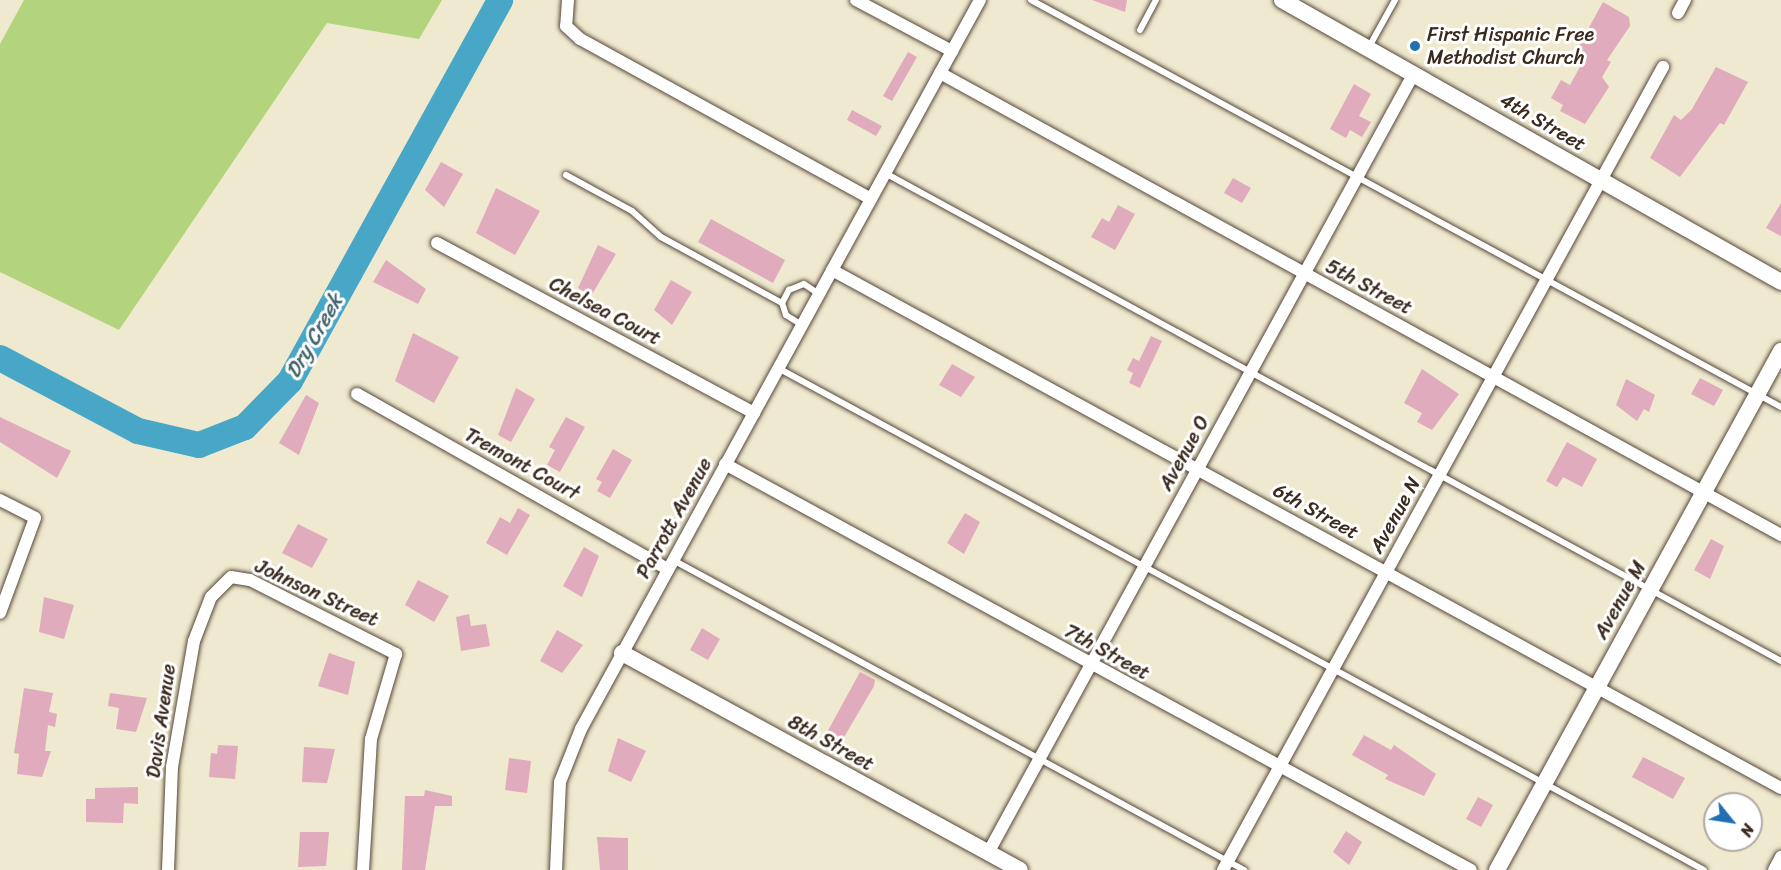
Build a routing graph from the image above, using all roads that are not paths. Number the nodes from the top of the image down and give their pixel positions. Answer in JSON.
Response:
{"nodes":[{"id":1,"x":568,"y":0,"type":"edge"},
{"id":2,"x":856,"y":0,"type":"edge"},
{"id":3,"x":980,"y":0,"type":"edge"},
{"id":4,"x":1031,"y":0,"type":"edge"},
{"id":5,"x":1156,"y":0,"type":"edge"},
{"id":6,"x":1282,"y":0,"type":"edge"},
{"id":7,"x":1395,"y":0,"type":"edge"},
{"id":8,"x":1685,"y":0,"type":"edge"},
{"id":9,"x":1677,"y":13,"type":"dead end"},
{"id":10,"x":1140,"y":30,"type":"dead end"},
{"id":11,"x":1368,"y":48,"type":"junction"},
{"id":12,"x":952,"y":51,"type":"junction"},
{"id":13,"x":1663,"y":67,"type":"dead end"},
{"id":14,"x":940,"y":73,"type":"junction"},
{"id":15,"x":1414,"y":73,"type":"junction"},
{"id":16,"x":885,"y":173,"type":"junction"},
{"id":17,"x":566,"y":175,"type":"dead end"},
{"id":18,"x":1357,"y":178,"type":"junction"},
{"id":19,"x":1601,"y":180,"type":"junction"},
{"id":20,"x":871,"y":199,"type":"junction"},
{"id":21,"x":437,"y":243,"type":"dead end"},
{"id":22,"x":832,"y":270,"type":"junction"},
{"id":23,"x":1304,"y":275,"type":"junction"},
{"id":24,"x":1545,"y":281,"type":"junction"},
{"id":25,"x":1781,"y":282,"type":"edge"},
{"id":26,"x":819,"y":294,"type":"junction"},
{"id":27,"x":782,"y":303,"type":"junction"},
{"id":28,"x":802,"y":325,"type":"junction"},
{"id":29,"x":1781,"y":351,"type":"edge"},
{"id":30,"x":778,"y":368,"type":"junction"},
{"id":31,"x":1252,"y":371,"type":"junction"},
{"id":32,"x":1494,"y":375,"type":"junction"},
{"id":33,"x":357,"y":394,"type":"dead end"},
{"id":34,"x":1757,"y":394,"type":"junction"},
{"id":35,"x":1781,"y":407,"type":"edge"},
{"id":36,"x":754,"y":413,"type":"junction"},
{"id":37,"x":725,"y":464,"type":"junction"},
{"id":38,"x":1198,"y":469,"type":"junction"},
{"id":39,"x":1439,"y":475,"type":"junction"},
{"id":40,"x":1703,"y":494,"type":"junction"},
{"id":41,"x":0,"y":500,"type":"edge"},
{"id":42,"x":1781,"y":535,"type":"edge"},
{"id":43,"x":670,"y":565,"type":"junction"},
{"id":44,"x":1145,"y":566,"type":"junction"},
{"id":45,"x":1386,"y":572,"type":"junction"},
{"id":46,"x":221,"y":584,"type":"joint"},
{"id":47,"x":1651,"y":589,"type":"junction"},
{"id":48,"x":0,"y":613,"type":"edge"},
{"id":49,"x":622,"y":653,"type":"junction"},
{"id":50,"x":1781,"y":661,"type":"edge"},
{"id":51,"x":1090,"y":665,"type":"junction"},
{"id":52,"x":1333,"y":669,"type":"junction"},
{"id":53,"x":1597,"y":687,"type":"junction"},
{"id":54,"x":1040,"y":757,"type":"junction"},
{"id":55,"x":1279,"y":767,"type":"junction"},
{"id":56,"x":1545,"y":782,"type":"junction"},
{"id":57,"x":1781,"y":788,"type":"edge"},
{"id":58,"x":988,"y":853,"type":"junction"},
{"id":59,"x":1781,"y":856,"type":"edge"},
{"id":60,"x":1226,"y":864,"type":"edge"},
{"id":61,"x":168,"y":870,"type":"edge"},
{"id":62,"x":363,"y":870,"type":"edge"},
{"id":63,"x":556,"y":870,"type":"edge"},
{"id":64,"x":1020,"y":870,"type":"edge"},
{"id":65,"x":1244,"y":870,"type":"edge"},
{"id":66,"x":1471,"y":870,"type":"edge"},
{"id":67,"x":1497,"y":870,"type":"edge"},
{"id":68,"x":1704,"y":870,"type":"edge"},
{"id":69,"x":1774,"y":870,"type":"edge"}],
"edges":[{"from":1,"to":20,"type":"street"},
{"from":2,"to":12,"type":"street"},
{"from":3,"to":12,"type":"street","name":"Parrott Avenue"},
{"from":4,"to":18,"type":"lane"},
{"from":5,"to":10,"type":"lane"},
{"from":6,"to":11,"type":"street","name":"4th Street"},
{"from":7,"to":11,"type":"lane"},
{"from":8,"to":9,"type":"street"},
{"from":11,"to":15,"type":"street","name":"4th Street"},
{"from":12,"to":14,"type":"street","name":"Parrott Avenue"},
{"from":13,"to":19,"type":"street","name":"Avenue N"},
{"from":14,"to":16,"type":"street","name":"Parrott Avenue"},
{"from":14,"to":23,"type":"street","name":"5th Street"},
{"from":15,"to":18,"type":"street","name":"Avenue O"},
{"from":15,"to":19,"type":"street","name":"4th Street"},
{"from":16,"to":20,"type":"street","name":"Parrott Avenue"},
{"from":16,"to":31,"type":"lane"},
{"from":17,"to":27,"type":"lane"},
{"from":18,"to":23,"type":"street","name":"Avenue O"},
{"from":18,"to":24,"type":"lane"},
{"from":19,"to":24,"type":"street","name":"Avenue N"},
{"from":19,"to":25,"type":"street","name":"4th Street"},
{"from":20,"to":22,"type":"street","name":"Parrott Avenue"},
{"from":21,"to":36,"type":"street","name":"Chelsea Court"},
{"from":22,"to":26,"type":"street","name":"Parrott Avenue"},
{"from":22,"to":38,"type":"street","name":"6th Street"},
{"from":23,"to":31,"type":"street","name":"Avenue O"},
{"from":23,"to":32,"type":"street","name":"5th Street"},
{"from":24,"to":32,"type":"street","name":"Avenue N"},
{"from":24,"to":34,"type":"lane"},
{"from":26,"to":27,"type":"lane"},
{"from":26,"to":28,"type":"street","name":"Parrott Avenue"},
{"from":27,"to":28,"type":"lane"},
{"from":28,"to":30,"type":"street","name":"Parrott Avenue"},
{"from":29,"to":34,"type":"street","name":"Avenue M"},
{"from":30,"to":36,"type":"street","name":"Parrott Avenue"},
{"from":30,"to":44,"type":"lane"},
{"from":31,"to":38,"type":"street","name":"Avenue O"},
{"from":31,"to":39,"type":"lane"},
{"from":32,"to":39,"type":"street","name":"Avenue N"},
{"from":32,"to":40,"type":"street","name":"5th Street"},
{"from":33,"to":43,"type":"street","name":"Tremont Court"},
{"from":34,"to":35,"type":"lane"},
{"from":34,"to":40,"type":"street","name":"Avenue M"},
{"from":36,"to":37,"type":"street","name":"Parrott Avenue"},
{"from":37,"to":43,"type":"street","name":"Parrott Avenue"},
{"from":37,"to":51,"type":"street","name":"7th Street"},
{"from":38,"to":44,"type":"street","name":"Avenue O"},
{"from":38,"to":45,"type":"street","name":"6th Street"},
{"from":39,"to":45,"type":"street","name":"Avenue N"},
{"from":39,"to":47,"type":"lane"},
{"from":40,"to":42,"type":"street","name":"5th Street"},
{"from":40,"to":47,"type":"street","name":"Avenue M"},
{"from":41,"to":48,"type":"street"},
{"from":43,"to":49,"type":"street","name":"Parrott Avenue"},
{"from":43,"to":54,"type":"lane"},
{"from":44,"to":51,"type":"street","name":"Avenue O"},
{"from":44,"to":52,"type":"lane"},
{"from":45,"to":52,"type":"street","name":"Avenue N"},
{"from":45,"to":53,"type":"street","name":"6th Street"},
{"from":46,"to":61,"type":"street","name":"Davis Avenue"},
{"from":46,"to":62,"type":"street","name":"Johnson Street"},
{"from":47,"to":50,"type":"lane"},
{"from":47,"to":53,"type":"street","name":"Avenue M"},
{"from":49,"to":58,"type":"street","name":"8th Street"},
{"from":49,"to":63,"type":"street","name":"Parrott Avenue"},
{"from":51,"to":54,"type":"street","name":"Avenue O"},
{"from":51,"to":55,"type":"street","name":"7th Street"},
{"from":52,"to":55,"type":"street","name":"Avenue N"},
{"from":52,"to":56,"type":"lane"},
{"from":53,"to":56,"type":"street","name":"Avenue M"},
{"from":53,"to":57,"type":"street","name":"6th Street"},
{"from":54,"to":58,"type":"street","name":"Avenue O"},
{"from":54,"to":60,"type":"lane"},
{"from":55,"to":60,"type":"street","name":"Avenue N"},
{"from":55,"to":66,"type":"street","name":"7th Street"},
{"from":56,"to":67,"type":"street","name":"Avenue M"},
{"from":56,"to":68,"type":"lane"},
{"from":58,"to":64,"type":"street","name":"8th Street"},
{"from":59,"to":69,"type":"street"},
{"from":60,"to":65,"type":"lane"}]}
